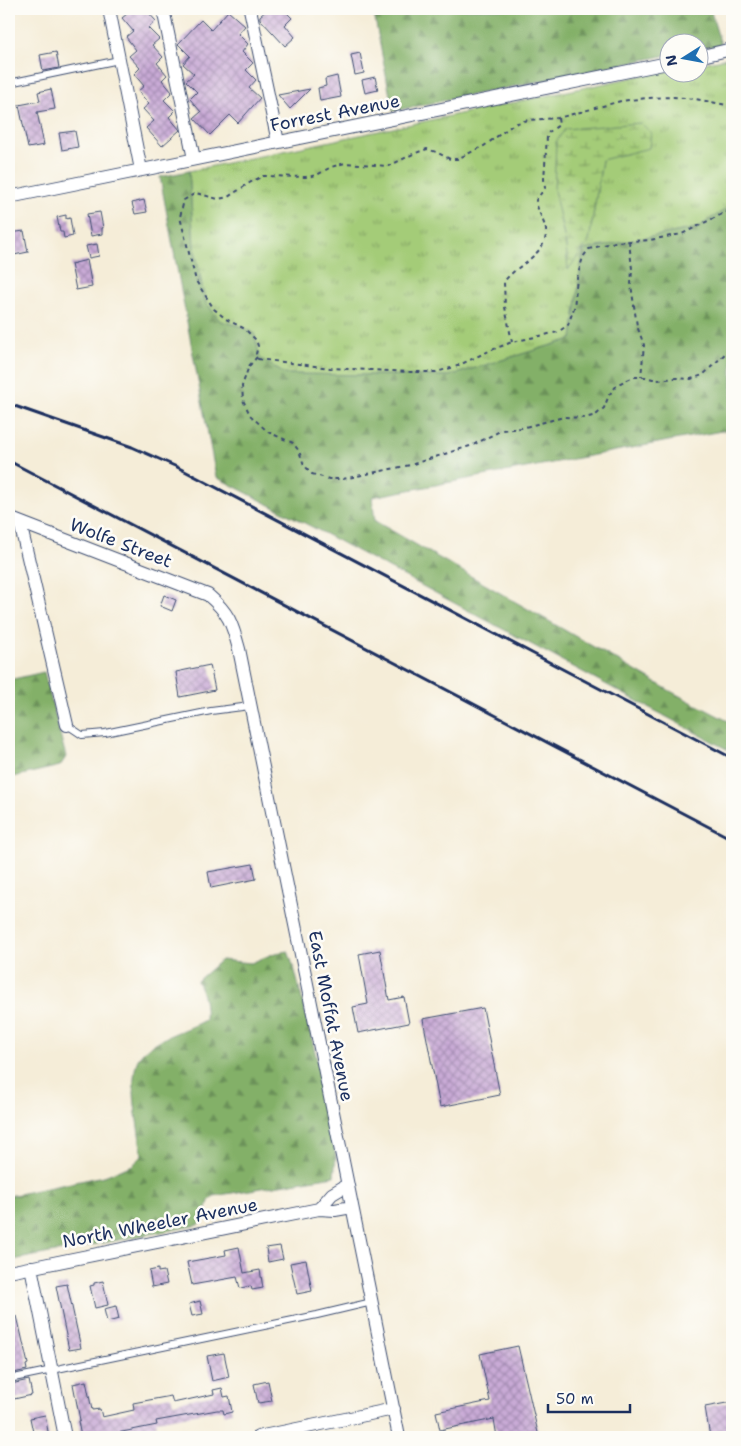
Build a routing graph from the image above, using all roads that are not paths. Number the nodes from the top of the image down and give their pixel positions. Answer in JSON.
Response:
{"nodes":[{"id":1,"x":109,"y":9,"type":"edge"},
{"id":2,"x":163,"y":9,"type":"edge"},
{"id":3,"x":250,"y":9,"type":"edge"},
{"id":4,"x":732,"y":50,"type":"edge"},
{"id":5,"x":708,"y":55,"type":"edge"},
{"id":6,"x":119,"y":60,"type":"junction"},
{"id":7,"x":658,"y":65,"type":"edge"},
{"id":8,"x":9,"y":82,"type":"edge"},
{"id":9,"x":278,"y":142,"type":"junction"},
{"id":10,"x":194,"y":159,"type":"junction"},
{"id":11,"x":141,"y":170,"type":"junction"},
{"id":12,"x":9,"y":196,"type":"edge"},
{"id":13,"x":14,"y":520,"type":"edge"},
{"id":14,"x":219,"y":605,"type":"joint"},
{"id":15,"x":250,"y":706,"type":"junction"},
{"id":16,"x":67,"y":725,"type":"joint"},
{"id":17,"x":347,"y":1185,"type":"junction"},
{"id":18,"x":352,"y":1207,"type":"junction"},
{"id":19,"x":319,"y":1209,"type":"junction"},
{"id":20,"x":31,"y":1267,"type":"junction"},
{"id":21,"x":9,"y":1272,"type":"edge"},
{"id":22,"x":372,"y":1302,"type":"junction"},
{"id":23,"x":52,"y":1370,"type":"junction"},
{"id":24,"x":9,"y":1379,"type":"edge"},
{"id":25,"x":394,"y":1409,"type":"junction"},
{"id":26,"x":65,"y":1437,"type":"edge"},
{"id":27,"x":258,"y":1437,"type":"edge"},
{"id":28,"x":400,"y":1437,"type":"edge"}],
"edges":[{"from":1,"to":6,"type":"street"},
{"from":2,"to":10,"type":"street"},
{"from":3,"to":9,"type":"street"},
{"from":4,"to":5,"type":"street"},
{"from":6,"to":8,"type":"lane"},
{"from":6,"to":11,"type":"street"},
{"from":7,"to":9,"type":"street","name":"Forrest Avenue"},
{"from":9,"to":10,"type":"street","name":"Forrest Avenue"},
{"from":10,"to":11,"type":"street","name":"Forrest Avenue"},
{"from":11,"to":12,"type":"street","name":"Forrest Avenue"},
{"from":13,"to":14,"type":"street","name":"Wolfe Street"},
{"from":13,"to":16,"type":"street"},
{"from":14,"to":15,"type":"street","name":"East Moffat Avenue"},
{"from":15,"to":16,"type":"lane"},
{"from":15,"to":17,"type":"street","name":"East Moffat Avenue"},
{"from":17,"to":18,"type":"street","name":"East Moffat Avenue"},
{"from":17,"to":19,"type":"street"},
{"from":18,"to":19,"type":"street","name":"North Wheeler Avenue"},
{"from":18,"to":22,"type":"street","name":"East Moffat Avenue"},
{"from":19,"to":20,"type":"street","name":"North Wheeler Avenue"},
{"from":20,"to":21,"type":"street","name":"North Wheeler Avenue"},
{"from":20,"to":23,"type":"street"},
{"from":22,"to":23,"type":"lane"},
{"from":22,"to":25,"type":"street","name":"East Moffat Avenue"},
{"from":23,"to":24,"type":"lane"},
{"from":23,"to":26,"type":"street"},
{"from":25,"to":27,"type":"street"},
{"from":25,"to":28,"type":"street","name":"East Moffat Avenue"}]}
